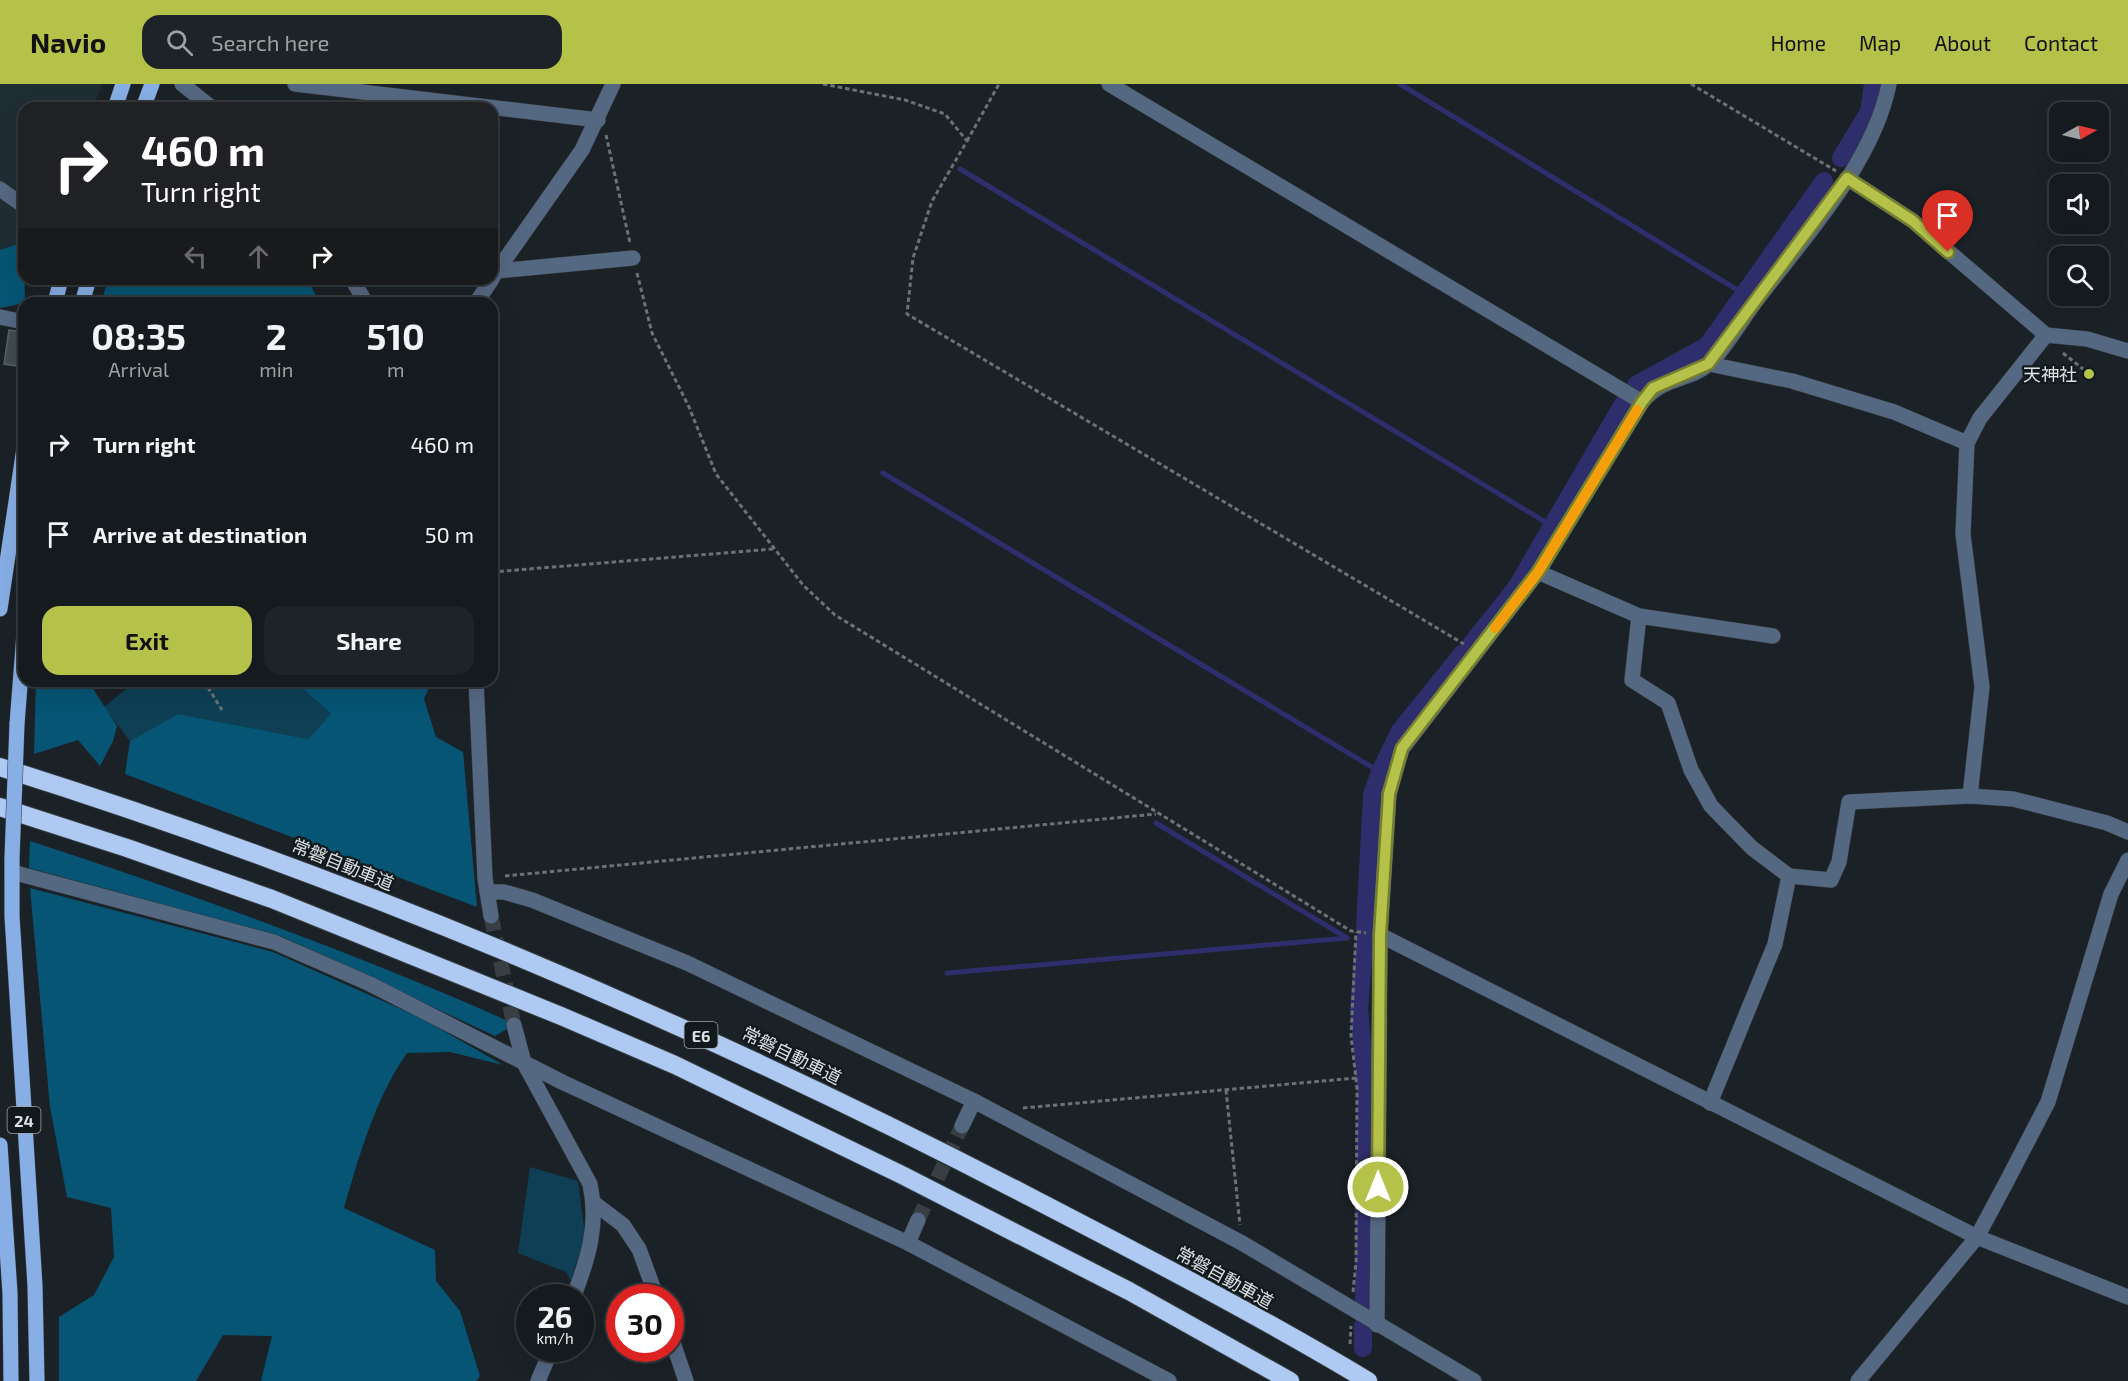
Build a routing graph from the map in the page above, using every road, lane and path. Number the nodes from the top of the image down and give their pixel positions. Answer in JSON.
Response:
{"nodes":[{"id":1,"x":123,"y":84,"type":"edge"},
{"id":2,"x":152,"y":84,"type":"edge"},
{"id":3,"x":182,"y":84,"type":"edge"},
{"id":4,"x":295,"y":84,"type":"edge"},
{"id":5,"x":613,"y":84,"type":"edge"},
{"id":6,"x":823,"y":84,"type":"edge"},
{"id":7,"x":999,"y":84,"type":"edge"},
{"id":8,"x":1109,"y":84,"type":"edge"},
{"id":9,"x":1690,"y":84,"type":"edge"},
{"id":10,"x":1889,"y":84,"type":"edge"},
{"id":11,"x":117,"y":102,"type":"edge"},
{"id":12,"x":145,"y":102,"type":"edge"},
{"id":13,"x":205,"y":102,"type":"edge"},
{"id":14,"x":446,"y":102,"type":"edge"},
{"id":15,"x":498,"y":108,"type":"edge"},
{"id":16,"x":598,"y":120,"type":"junction"},
{"id":17,"x":967,"y":141,"type":"junction"},
{"id":18,"x":1847,"y":178,"type":"junction"},
{"id":19,"x":0,"y":189,"type":"edge"},
{"id":20,"x":18,"y":202,"type":"edge"},
{"id":21,"x":633,"y":258,"type":"junction"},
{"id":22,"x":498,"y":270,"type":"edge"},
{"id":23,"x":498,"y":275,"type":"edge"},
{"id":24,"x":0,"y":317,"type":"edge"},
{"id":25,"x":18,"y":321,"type":"edge"},
{"id":26,"x":2046,"y":334,"type":"junction"},
{"id":27,"x":2128,"y":351,"type":"edge"},
{"id":28,"x":1708,"y":364,"type":"junction"},
{"id":29,"x":1642,"y":402,"type":"junction"},
{"id":30,"x":1967,"y":443,"type":"junction"},
{"id":31,"x":18,"y":488,"type":"edge"},
{"id":32,"x":773,"y":549,"type":"junction"},
{"id":33,"x":498,"y":572,"type":"edge"},
{"id":34,"x":1538,"y":572,"type":"junction"},
{"id":35,"x":0,"y":609,"type":"edge"},
{"id":36,"x":1639,"y":616,"type":"junction"},
{"id":37,"x":1773,"y":636,"type":"dead end"},
{"id":38,"x":1477,"y":651,"type":"junction"},
{"id":39,"x":20,"y":687,"type":"edge"},
{"id":40,"x":208,"y":687,"type":"edge"},
{"id":41,"x":476,"y":687,"type":"edge"},
{"id":42,"x":222,"y":710,"type":"dead end"},
{"id":43,"x":0,"y":767,"type":"edge"},
{"id":44,"x":1970,"y":796,"type":"junction"},
{"id":45,"x":0,"y":807,"type":"edge"},
{"id":46,"x":1158,"y":814,"type":"junction"},
{"id":47,"x":2127,"y":828,"type":"edge"},
{"id":48,"x":2128,"y":860,"type":"edge"},
{"id":49,"x":12,"y":865,"type":"junction"},
{"id":50,"x":1789,"y":876,"type":"junction"},
{"id":51,"x":486,"y":885,"type":"junction"},
{"id":52,"x":491,"y":916,"type":"tunnel mouth"},
{"id":53,"x":1356,"y":932,"type":"junction"},
{"id":54,"x":1380,"y":935,"type":"junction"},
{"id":55,"x":514,"y":1025,"type":"tunnel mouth"},
{"id":56,"x":524,"y":1063,"type":"junction"},
{"id":57,"x":1356,"y":1078,"type":"junction"},
{"id":58,"x":1226,"y":1090,"type":"junction"},
{"id":59,"x":974,"y":1101,"type":"junction"},
{"id":60,"x":1710,"y":1103,"type":"junction"},
{"id":61,"x":991,"y":1111,"type":"junction"},
{"id":62,"x":962,"y":1126,"type":"tunnel mouth"},
{"id":63,"x":0,"y":1145,"type":"edge"},
{"id":64,"x":594,"y":1203,"type":"junction"},
{"id":65,"x":918,"y":1220,"type":"tunnel mouth"},
{"id":66,"x":1977,"y":1237,"type":"junction"},
{"id":67,"x":908,"y":1243,"type":"junction"},
{"id":68,"x":1242,"y":1243,"type":"junction"},
{"id":69,"x":578,"y":1284,"type":"edge"},
{"id":70,"x":652,"y":1284,"type":"edge"},
{"id":71,"x":2128,"y":1298,"type":"edge"},
{"id":72,"x":1352,"y":1311,"type":"junction"},
{"id":73,"x":1377,"y":1325,"type":"junction"},
{"id":74,"x":546,"y":1362,"type":"edge"},
{"id":75,"x":680,"y":1362,"type":"edge"},
{"id":76,"x":11,"y":1381,"type":"edge"},
{"id":77,"x":37,"y":1381,"type":"edge"},
{"id":78,"x":538,"y":1381,"type":"edge"},
{"id":79,"x":686,"y":1381,"type":"edge"},
{"id":80,"x":1169,"y":1381,"type":"edge"},
{"id":81,"x":1290,"y":1381,"type":"edge"},
{"id":82,"x":1368,"y":1381,"type":"edge"},
{"id":83,"x":1474,"y":1381,"type":"edge"},
{"id":84,"x":1858,"y":1381,"type":"edge"}],
"edges":[{"from":1,"to":11,"type":"main road"},
{"from":2,"to":12,"type":"main road"},
{"from":3,"to":13,"type":"street"},
{"from":4,"to":14,"type":"street"},
{"from":5,"to":16,"type":"street"},
{"from":6,"to":17,"type":"path"},
{"from":7,"to":17,"type":"path"},
{"from":8,"to":29,"type":"street"},
{"from":9,"to":18,"type":"path"},
{"from":10,"to":18,"type":"street"},
{"from":15,"to":16,"type":"street"},
{"from":16,"to":21,"type":"path"},
{"from":16,"to":22,"type":"street"},
{"from":17,"to":38,"type":"path"},
{"from":18,"to":26,"type":"street"},
{"from":18,"to":28,"type":"street"},
{"from":19,"to":20,"type":"street"},
{"from":21,"to":23,"type":"street"},
{"from":21,"to":32,"type":"path"},
{"from":24,"to":25,"type":"street"},
{"from":26,"to":27,"type":"street"},
{"from":26,"to":30,"type":"street"},
{"from":28,"to":29,"type":"street"},
{"from":28,"to":30,"type":"street"},
{"from":29,"to":34,"type":"street"},
{"from":30,"to":44,"type":"street"},
{"from":31,"to":35,"type":"main road"},
{"from":32,"to":33,"type":"path"},
{"from":32,"to":46,"type":"path"},
{"from":34,"to":36,"type":"street"},
{"from":34,"to":38,"type":"street"},
{"from":36,"to":37,"type":"street"},
{"from":36,"to":50,"type":"street"},
{"from":38,"to":54,"type":"street"},
{"from":39,"to":49,"type":"main road","number":"24","bridge":true},
{"from":40,"to":42,"type":"path"},
{"from":41,"to":51,"type":"street"},
{"from":43,"to":82,"type":"highway","name":"常磐自動車道","number":"E6"},
{"from":44,"to":47,"type":"street"},
{"from":44,"to":50,"type":"street"},
{"from":45,"to":81,"type":"highway","number":"E6"},
{"from":46,"to":51,"type":"path"},
{"from":46,"to":53,"type":"path"},
{"from":48,"to":66,"type":"street"},
{"from":49,"to":56,"type":"street"},
{"from":49,"to":77,"type":"main road","number":"24"},
{"from":50,"to":60,"type":"street"},
{"from":51,"to":52,"type":"street"},
{"from":51,"to":59,"type":"street"},
{"from":53,"to":54,"type":"path"},
{"from":53,"to":57,"type":"path"},
{"from":54,"to":60,"type":"street"},
{"from":54,"to":73,"type":"street"},
{"from":55,"to":56,"type":"street"},
{"from":56,"to":64,"type":"street"},
{"from":56,"to":67,"type":"street"},
{"from":57,"to":58,"type":"path"},
{"from":57,"to":72,"type":"path"},
{"from":58,"to":61,"type":"path"},
{"from":58,"to":68,"type":"path"},
{"from":59,"to":61,"type":"street"},
{"from":59,"to":62,"type":"street"},
{"from":60,"to":66,"type":"street"},
{"from":61,"to":68,"type":"street"},
{"from":63,"to":76,"type":"main road","number":"24"},
{"from":64,"to":69,"type":"street"},
{"from":64,"to":70,"type":"street"},
{"from":65,"to":67,"type":"street"},
{"from":66,"to":71,"type":"street"},
{"from":66,"to":84,"type":"street"},
{"from":67,"to":80,"type":"street"},
{"from":68,"to":72,"type":"street"},
{"from":72,"to":73,"type":"street"},
{"from":73,"to":83,"type":"street"},
{"from":74,"to":78,"type":"street"},
{"from":75,"to":79,"type":"street"}]}
